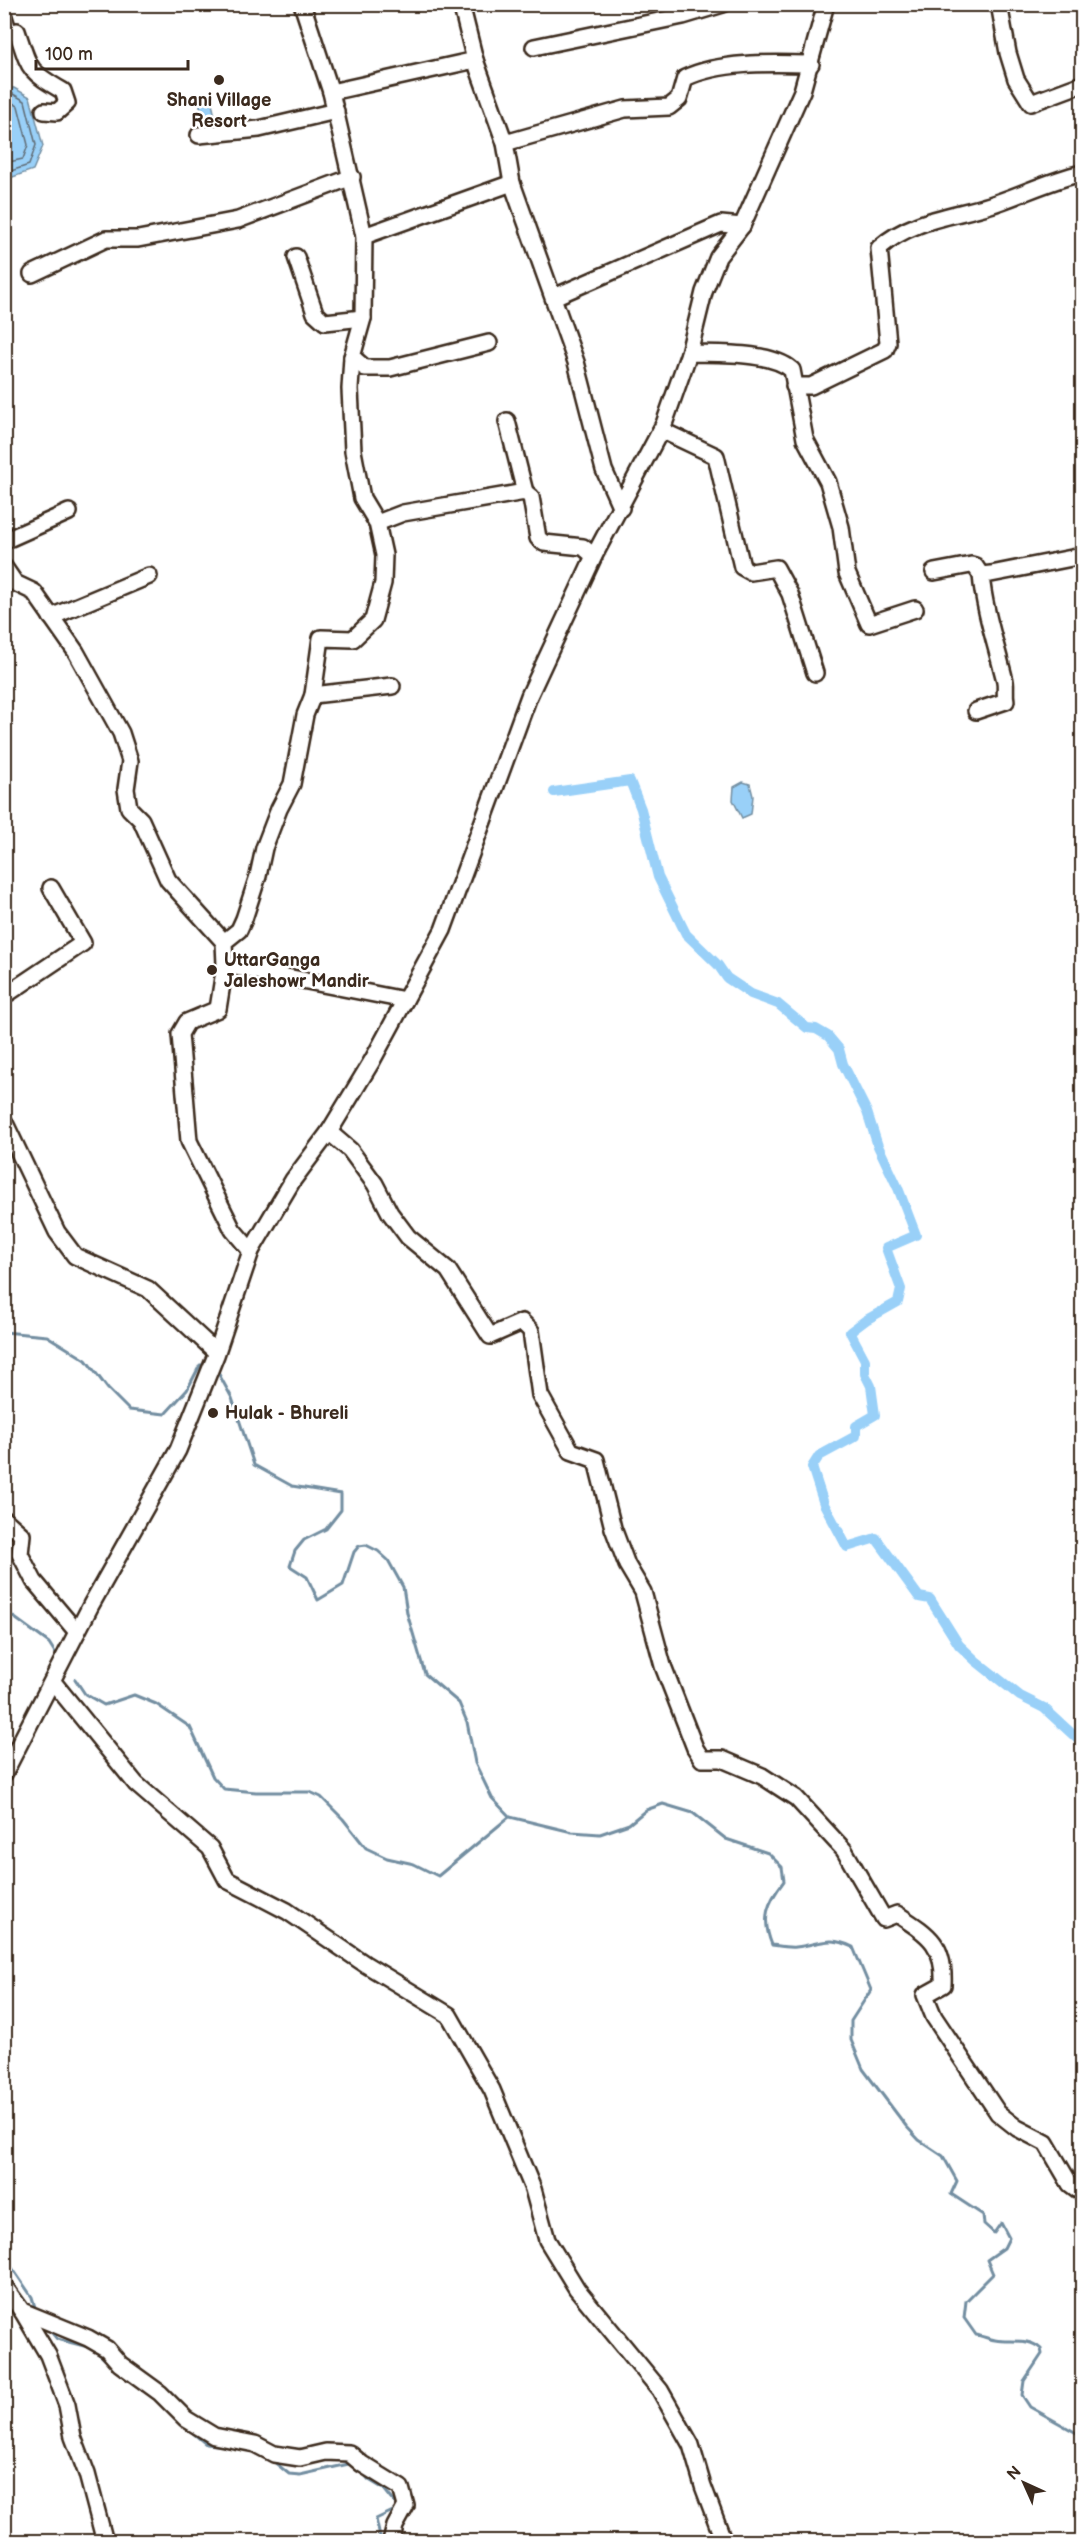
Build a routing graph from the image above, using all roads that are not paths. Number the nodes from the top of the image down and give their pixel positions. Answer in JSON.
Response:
{"nodes":[{"id":1,"x":302,"y":4,"type":"edge"},
{"id":2,"x":723,"y":4,"type":"edge"},
{"id":3,"x":826,"y":4,"type":"edge"},
{"id":4,"x":999,"y":4,"type":"edge"},
{"id":5,"x":462,"y":5,"type":"edge"},
{"id":6,"x":4,"y":17,"type":"edge"},
{"id":7,"x":534,"y":47,"type":"dead end"},
{"id":8,"x":475,"y":60,"type":"junction"},
{"id":9,"x":811,"y":64,"type":"junction"},
{"id":10,"x":1083,"y":84,"type":"edge"},
{"id":11,"x":331,"y":92,"type":"junction"},
{"id":12,"x":44,"y":111,"type":"dead end"},
{"id":13,"x":336,"y":111,"type":"junction"},
{"id":14,"x":199,"y":135,"type":"dead end"},
{"id":15,"x":505,"y":143,"type":"junction"},
{"id":16,"x":1083,"y":173,"type":"edge"},
{"id":17,"x":352,"y":177,"type":"junction"},
{"id":18,"x":512,"y":183,"type":"junction"},
{"id":19,"x":742,"y":226,"type":"junction"},
{"id":20,"x":364,"y":236,"type":"junction"},
{"id":21,"x":296,"y":257,"type":"dead end"},
{"id":22,"x":32,"y":274,"type":"dead end"},
{"id":23,"x":554,"y":297,"type":"junction"},
{"id":24,"x":363,"y":318,"type":"junction"},
{"id":25,"x":489,"y":343,"type":"dead end"},
{"id":26,"x":689,"y":353,"type":"junction"},
{"id":27,"x":352,"y":357,"type":"junction"},
{"id":28,"x":794,"y":386,"type":"junction"},
{"id":29,"x":507,"y":421,"type":"dead end"},
{"id":30,"x":661,"y":430,"type":"junction"},
{"id":31,"x":525,"y":492,"type":"junction"},
{"id":32,"x":621,"y":508,"type":"junction"},
{"id":33,"x":69,"y":512,"type":"dead end"},
{"id":34,"x":377,"y":523,"type":"junction"},
{"id":35,"x":4,"y":541,"type":"edge"},
{"id":36,"x":594,"y":556,"type":"junction"},
{"id":37,"x":1083,"y":556,"type":"edge"},
{"id":38,"x":4,"y":567,"type":"edge"},
{"id":39,"x":934,"y":572,"type":"dead end"},
{"id":40,"x":981,"y":575,"type":"junction"},
{"id":41,"x":149,"y":576,"type":"dead end"},
{"id":42,"x":915,"y":609,"type":"dead end"},
{"id":43,"x":51,"y":617,"type":"junction"},
{"id":44,"x":816,"y":674,"type":"dead end"},
{"id":45,"x":392,"y":686,"type":"dead end"},
{"id":46,"x":313,"y":695,"type":"junction"},
{"id":47,"x":976,"y":711,"type":"dead end"},
{"id":48,"x":51,"y":888,"type":"dead end"},
{"id":49,"x":224,"y":942,"type":"junction"},
{"id":50,"x":225,"y":965,"type":"junction"},
{"id":51,"x":4,"y":996,"type":"edge"},
{"id":52,"x":405,"y":1000,"type":"junction"},
{"id":53,"x":4,"y":1121,"type":"edge"},
{"id":54,"x":329,"y":1132,"type":"junction"},
{"id":55,"x":251,"y":1251,"type":"junction"},
{"id":56,"x":216,"y":1354,"type":"junction"},
{"id":57,"x":4,"y":1519,"type":"edge"},
{"id":58,"x":78,"y":1632,"type":"junction"},
{"id":59,"x":56,"y":1677,"type":"junction"},
{"id":60,"x":8,"y":1758,"type":"edge"},
{"id":61,"x":4,"y":1774,"type":"edge"},
{"id":62,"x":1083,"y":2193,"type":"edge"},
{"id":63,"x":4,"y":2286,"type":"edge"},
{"id":64,"x":22,"y":2311,"type":"junction"},
{"id":65,"x":105,"y":2541,"type":"edge"},
{"id":66,"x":391,"y":2541,"type":"edge"},
{"id":67,"x":724,"y":2541,"type":"edge"}],
"edges":[{"from":1,"to":11,"type":"street"},
{"from":2,"to":7,"type":"street"},
{"from":3,"to":9,"type":"street"},
{"from":4,"to":10,"type":"street"},
{"from":5,"to":8,"type":"street"},
{"from":6,"to":12,"type":"street"},
{"from":8,"to":11,"type":"street"},
{"from":8,"to":15,"type":"street"},
{"from":9,"to":15,"type":"street"},
{"from":9,"to":19,"type":"street"},
{"from":11,"to":13,"type":"street"},
{"from":13,"to":14,"type":"street"},
{"from":13,"to":17,"type":"street"},
{"from":15,"to":18,"type":"street"},
{"from":16,"to":28,"type":"street"},
{"from":17,"to":20,"type":"street"},
{"from":17,"to":22,"type":"street"},
{"from":18,"to":20,"type":"street"},
{"from":18,"to":23,"type":"street"},
{"from":19,"to":23,"type":"street"},
{"from":19,"to":26,"type":"street"},
{"from":20,"to":24,"type":"street"},
{"from":21,"to":24,"type":"street"},
{"from":23,"to":32,"type":"street"},
{"from":24,"to":27,"type":"street"},
{"from":25,"to":27,"type":"street"},
{"from":26,"to":28,"type":"street"},
{"from":26,"to":30,"type":"street"},
{"from":27,"to":34,"type":"street"},
{"from":28,"to":42,"type":"street"},
{"from":29,"to":31,"type":"street"},
{"from":30,"to":32,"type":"street"},
{"from":30,"to":44,"type":"street"},
{"from":31,"to":34,"type":"street"},
{"from":31,"to":36,"type":"street"},
{"from":32,"to":36,"type":"street"},
{"from":33,"to":35,"type":"street"},
{"from":34,"to":46,"type":"street"},
{"from":36,"to":52,"type":"street"},
{"from":37,"to":40,"type":"street"},
{"from":38,"to":43,"type":"street"},
{"from":39,"to":40,"type":"street"},
{"from":40,"to":47,"type":"street"},
{"from":41,"to":43,"type":"street"},
{"from":43,"to":49,"type":"street"},
{"from":45,"to":46,"type":"street"},
{"from":46,"to":49,"type":"street"},
{"from":48,"to":51,"type":"street"},
{"from":49,"to":50,"type":"street"},
{"from":50,"to":52,"type":"street"},
{"from":50,"to":55,"type":"street"},
{"from":52,"to":54,"type":"street"},
{"from":53,"to":56,"type":"street"},
{"from":54,"to":55,"type":"street"},
{"from":54,"to":62,"type":"street"},
{"from":55,"to":56,"type":"street"},
{"from":56,"to":58,"type":"street"},
{"from":57,"to":58,"type":"street"},
{"from":58,"to":59,"type":"street"},
{"from":59,"to":60,"type":"street"},
{"from":59,"to":67,"type":"street"},
{"from":60,"to":61,"type":"street"},
{"from":63,"to":64,"type":"street"},
{"from":64,"to":65,"type":"street"},
{"from":64,"to":66,"type":"street"}]}
